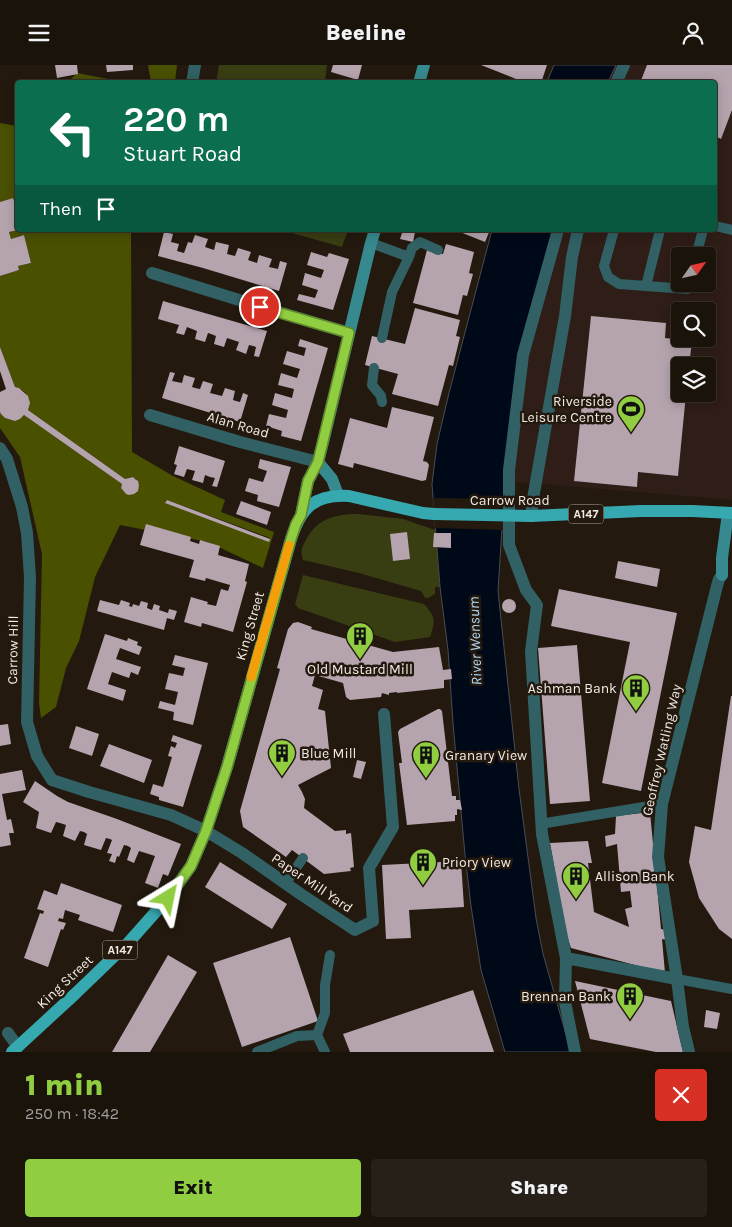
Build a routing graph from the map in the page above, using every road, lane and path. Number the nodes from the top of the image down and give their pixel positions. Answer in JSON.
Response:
{"nodes":[{"id":1,"x":195,"y":65,"type":"edge"},
{"id":2,"x":424,"y":65,"type":"edge"},
{"id":3,"x":624,"y":65,"type":"edge"},
{"id":4,"x":192,"y":80,"type":"edge"},
{"id":5,"x":420,"y":80,"type":"edge"},
{"id":6,"x":617,"y":80,"type":"edge"},
{"id":7,"x":717,"y":226,"type":"edge"},
{"id":8,"x":732,"y":230,"type":"edge"},
{"id":9,"x":374,"y":232,"type":"edge"},
{"id":10,"x":557,"y":232,"type":"edge"},
{"id":11,"x":578,"y":232,"type":"edge"},
{"id":12,"x":613,"y":232,"type":"edge"},
{"id":13,"x":660,"y":232,"type":"edge"},
{"id":14,"x":703,"y":232,"type":"edge"},
{"id":15,"x":371,"y":243,"type":"junction"},
{"id":16,"x":699,"y":247,"type":"edge"},
{"id":17,"x":438,"y":250,"type":"dead end"},
{"id":18,"x":409,"y":257,"type":"junction"},
{"id":19,"x":152,"y":273,"type":"dead end"},
{"id":20,"x":646,"y":286,"type":"junction"},
{"id":21,"x":671,"y":288,"type":"edge"},
{"id":22,"x":349,"y":333,"type":"junction"},
{"id":23,"x":382,"y":338,"type":"dead end"},
{"id":24,"x":374,"y":367,"type":"dead end"},
{"id":25,"x":382,"y":402,"type":"dead end"},
{"id":26,"x":150,"y":415,"type":"dead end"},
{"id":27,"x":0,"y":448,"type":"edge"},
{"id":28,"x":318,"y":462,"type":"junction"},
{"id":29,"x":338,"y":495,"type":"junction"},
{"id":30,"x":730,"y":513,"type":"edge"},
{"id":31,"x":301,"y":515,"type":"junction"},
{"id":32,"x":532,"y":516,"type":"junction"},
{"id":33,"x":724,"y":576,"type":"edge"},
{"id":34,"x":384,"y":714,"type":"dead end"},
{"id":35,"x":662,"y":804,"type":"junction"},
{"id":36,"x":541,"y":822,"type":"junction"},
{"id":37,"x":206,"y":831,"type":"junction"},
{"id":38,"x":303,"y":858,"type":"dead end"},
{"id":39,"x":286,"y":884,"type":"junction"},
{"id":40,"x":330,"y":955,"type":"dead end"},
{"id":41,"x":566,"y":958,"type":"junction"},
{"id":42,"x":677,"y":979,"type":"junction"},
{"id":43,"x":732,"y":989,"type":"edge"},
{"id":44,"x":8,"y":1033,"type":"dead end"},
{"id":45,"x":317,"y":1035,"type":"junction"},
{"id":46,"x":18,"y":1050,"type":"edge"},
{"id":47,"x":257,"y":1052,"type":"edge"},
{"id":48,"x":324,"y":1052,"type":"edge"},
{"id":49,"x":575,"y":1052,"type":"edge"},
{"id":50,"x":689,"y":1052,"type":"edge"}],
"edges":[{"from":1,"to":4,"type":"street"},
{"from":2,"to":5,"type":"street"},
{"from":3,"to":6,"type":"street"},
{"from":7,"to":8,"type":"lane"},
{"from":9,"to":15,"type":"street","name":"King Street"},
{"from":10,"to":36,"type":"street"},
{"from":11,"to":32,"type":"street"},
{"from":12,"to":20,"type":"lane"},
{"from":13,"to":20,"type":"lane"},
{"from":14,"to":16,"type":"lane"},
{"from":15,"to":18,"type":"lane"},
{"from":15,"to":22,"type":"street","name":"King Street"},
{"from":17,"to":18,"type":"lane"},
{"from":18,"to":23,"type":"lane"},
{"from":19,"to":22,"type":"street"},
{"from":20,"to":21,"type":"lane"},
{"from":22,"to":28,"type":"street","name":"King Street"},
{"from":24,"to":25,"type":"lane"},
{"from":26,"to":28,"type":"street","name":"Alan Road"},
{"from":27,"to":37,"type":"street","name":"Carrow Hill"},
{"from":28,"to":29,"type":"street"},
{"from":28,"to":31,"type":"street","name":"King Street"},
{"from":29,"to":31,"type":"main road","name":"Carrow Road","number":"A147"},
{"from":29,"to":32,"type":"main road","name":"Carrow Road","number":"A147","bridge":true},
{"from":30,"to":32,"type":"main road","name":"Carrow Road","number":"A147"},
{"from":30,"to":33,"type":"street","name":"Carrow Road"},
{"from":31,"to":37,"type":"main road","name":"King Street","number":"A147"},
{"from":33,"to":35,"type":"street","name":"Geoffrey Watling Way"},
{"from":34,"to":39,"type":"street","name":"Paper Mill Yard"},
{"from":35,"to":36,"type":"lane"},
{"from":35,"to":42,"type":"street","name":"Geoffrey Watling Way"},
{"from":36,"to":41,"type":"street"},
{"from":37,"to":39,"type":"street","name":"Paper Mill Yard"},
{"from":37,"to":46,"type":"main road","name":"King Street","number":"A147"},
{"from":38,"to":39,"type":"lane"},
{"from":40,"to":45,"type":"lane"},
{"from":41,"to":42,"type":"street"},
{"from":41,"to":49,"type":"street"},
{"from":42,"to":43,"type":"lane"},
{"from":42,"to":50,"type":"street","name":"Geoffrey Watling Way"},
{"from":44,"to":46,"type":"street"},
{"from":45,"to":47,"type":"lane"},
{"from":45,"to":48,"type":"lane"}]}
